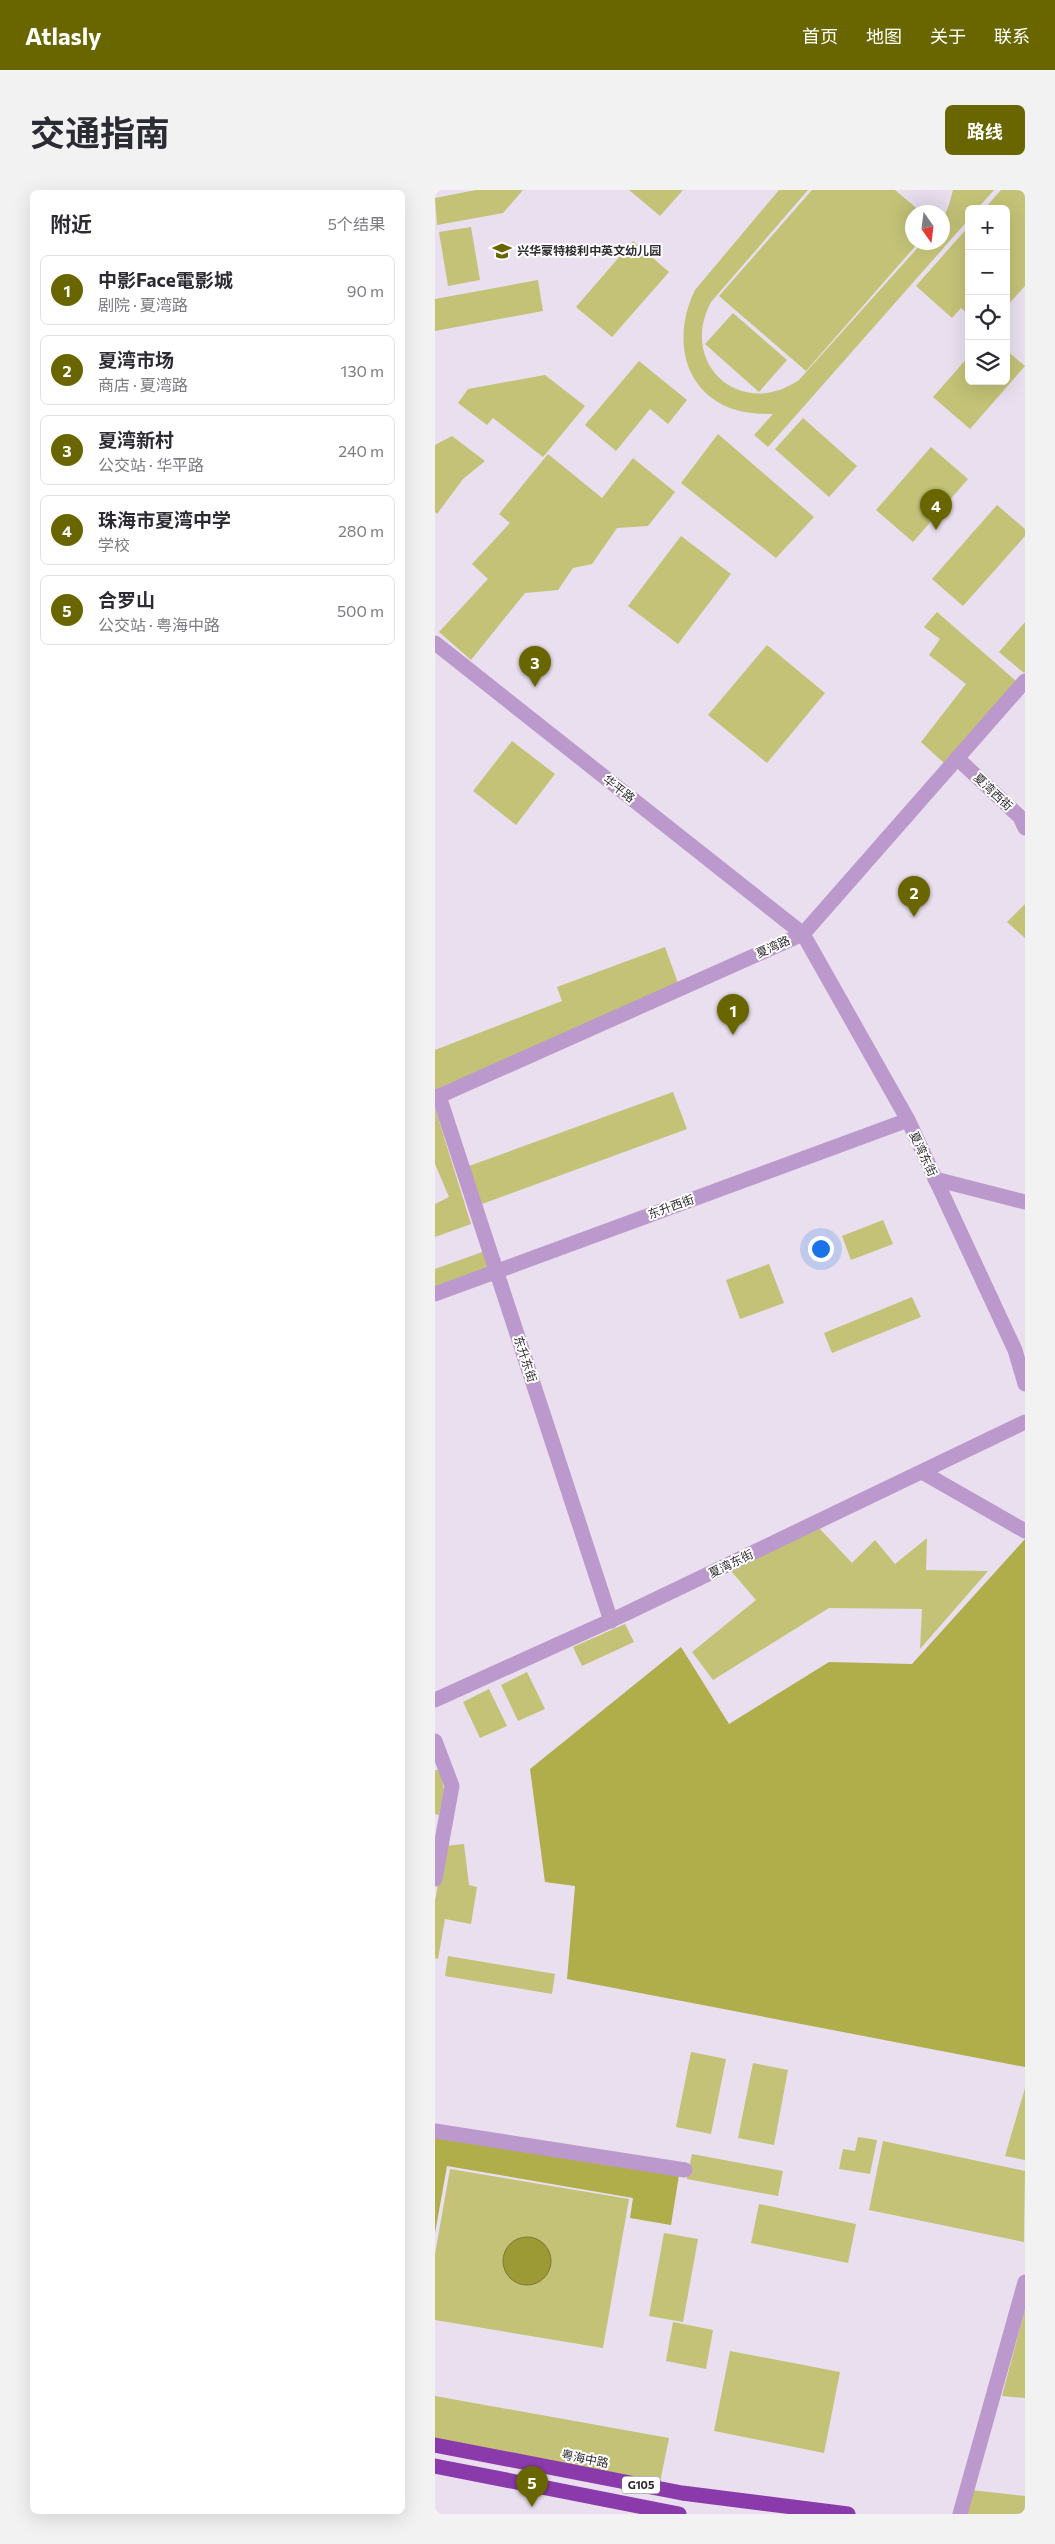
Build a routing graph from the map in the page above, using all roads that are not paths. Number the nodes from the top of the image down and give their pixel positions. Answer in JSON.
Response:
{"nodes":[{"id":1,"x":435,"y":643,"type":"edge"},
{"id":2,"x":1025,"y":681,"type":"edge"},
{"id":3,"x":957,"y":758,"type":"junction"},
{"id":4,"x":1025,"y":828,"type":"edge"},
{"id":5,"x":803,"y":934,"type":"junction"},
{"id":6,"x":437,"y":1097,"type":"edge"},
{"id":7,"x":908,"y":1120,"type":"junction"},
{"id":8,"x":935,"y":1179,"type":"junction"},
{"id":9,"x":1025,"y":1202,"type":"edge"},
{"id":10,"x":496,"y":1271,"type":"junction"},
{"id":11,"x":435,"y":1294,"type":"edge"},
{"id":12,"x":1025,"y":1384,"type":"edge"},
{"id":13,"x":1025,"y":1422,"type":"edge"},
{"id":14,"x":922,"y":1472,"type":"junction"},
{"id":15,"x":1025,"y":1531,"type":"edge"},
{"id":16,"x":611,"y":1621,"type":"junction"},
{"id":17,"x":435,"y":1700,"type":"edge"},
{"id":18,"x":435,"y":1741,"type":"edge"},
{"id":19,"x":435,"y":1879,"type":"edge"},
{"id":20,"x":435,"y":2131,"type":"edge"},
{"id":21,"x":685,"y":2170,"type":"dead end"},
{"id":22,"x":1025,"y":2282,"type":"edge"},
{"id":23,"x":435,"y":2445,"type":"edge"},
{"id":24,"x":435,"y":2466,"type":"edge"},
{"id":25,"x":679,"y":2514,"type":"edge"},
{"id":26,"x":848,"y":2514,"type":"edge"},
{"id":27,"x":960,"y":2514,"type":"edge"}],
"edges":[{"from":1,"to":5,"type":"street","name":"华平路"},
{"from":2,"to":3,"type":"street","name":"夏湾路"},
{"from":3,"to":4,"type":"street","name":"夏湾西街"},
{"from":3,"to":5,"type":"street","name":"夏湾路"},
{"from":5,"to":6,"type":"street","name":"夏湾路"},
{"from":5,"to":7,"type":"street","name":"夏湾东街"},
{"from":6,"to":10,"type":"street","name":"东升东街"},
{"from":7,"to":8,"type":"street","name":"夏湾东街"},
{"from":7,"to":10,"type":"street","name":"东升西街"},
{"from":8,"to":9,"type":"street"},
{"from":8,"to":12,"type":"street","name":"夏湾东街"},
{"from":10,"to":11,"type":"street","name":"东升西街"},
{"from":10,"to":16,"type":"street","name":"东升东街"},
{"from":13,"to":14,"type":"street","name":"夏湾东街"},
{"from":14,"to":15,"type":"street"},
{"from":14,"to":16,"type":"street","name":"夏湾东街"},
{"from":16,"to":17,"type":"street","name":"夏湾东街"},
{"from":18,"to":19,"type":"street"},
{"from":20,"to":21,"type":"street"},
{"from":22,"to":27,"type":"street"},
{"from":23,"to":26,"type":"highway","name":"粤海中路","number":"G105"},
{"from":24,"to":25,"type":"highway","number":"G105"}]}
